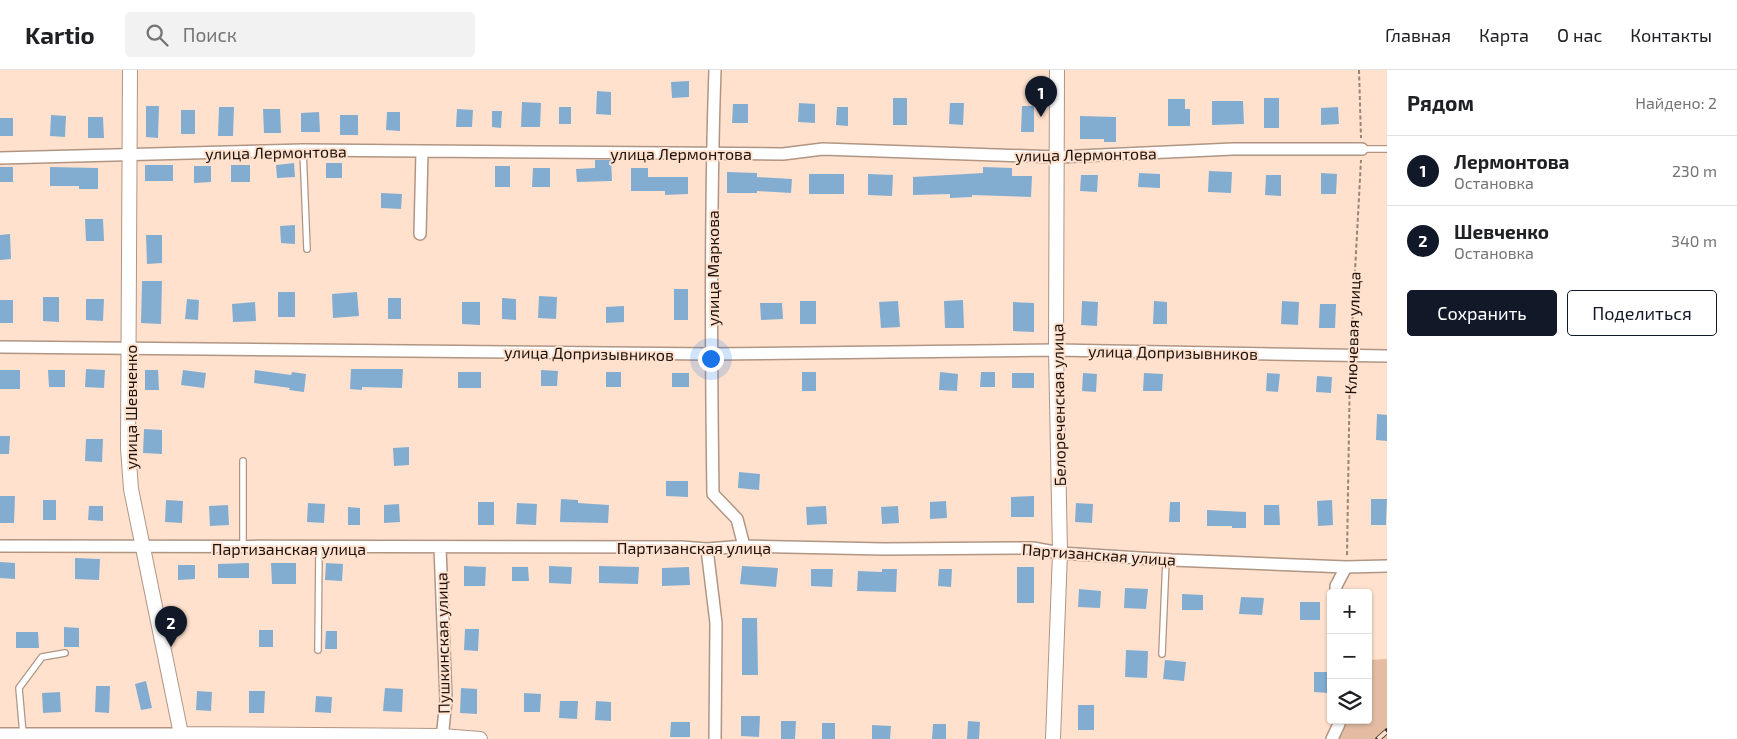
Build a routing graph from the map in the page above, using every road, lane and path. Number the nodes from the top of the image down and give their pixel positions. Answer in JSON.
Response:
{"nodes":[{"id":1,"x":130,"y":70,"type":"edge"},
{"id":2,"x":715,"y":70,"type":"edge"},
{"id":3,"x":1057,"y":70,"type":"edge"},
{"id":4,"x":1359,"y":70,"type":"edge"},
{"id":5,"x":1362,"y":149,"type":"junction"},
{"id":6,"x":1387,"y":149,"type":"edge"},
{"id":7,"x":303,"y":150,"type":"junction"},
{"id":8,"x":422,"y":152,"type":"junction"},
{"id":9,"x":712,"y":153,"type":"junction"},
{"id":10,"x":130,"y":154,"type":"junction"},
{"id":11,"x":1057,"y":157,"type":"junction"},
{"id":12,"x":0,"y":158,"type":"edge"},
{"id":13,"x":420,"y":234,"type":"dead end"},
{"id":14,"x":307,"y":249,"type":"dead end"},
{"id":15,"x":0,"y":347,"type":"edge"},
{"id":16,"x":130,"y":349,"type":"junction"},
{"id":17,"x":1056,"y":350,"type":"junction"},
{"id":18,"x":711,"y":354,"type":"junction"},
{"id":19,"x":1350,"y":356,"type":"junction"},
{"id":20,"x":1387,"y":356,"type":"edge"},
{"id":21,"x":243,"y":461,"type":"dead end"},
{"id":22,"x":0,"y":546,"type":"edge"},
{"id":23,"x":744,"y":546,"type":"junction"},
{"id":24,"x":142,"y":548,"type":"junction"},
{"id":25,"x":244,"y":548,"type":"junction"},
{"id":26,"x":319,"y":548,"type":"junction"},
{"id":27,"x":440,"y":548,"type":"junction"},
{"id":28,"x":707,"y":548,"type":"junction"},
{"id":29,"x":1060,"y":553,"type":"junction"},
{"id":30,"x":1166,"y":560,"type":"junction"},
{"id":31,"x":1387,"y":566,"type":"edge"},
{"id":32,"x":1346,"y":567,"type":"junction"},
{"id":33,"x":1336,"y":589,"type":"edge"},
{"id":34,"x":318,"y":650,"type":"dead end"},
{"id":35,"x":65,"y":653,"type":"dead end"},
{"id":36,"x":1162,"y":654,"type":"dead end"},
{"id":37,"x":1339,"y":724,"type":"edge"},
{"id":38,"x":0,"y":734,"type":"edge"},
{"id":39,"x":23,"y":734,"type":"junction"},
{"id":40,"x":182,"y":736,"type":"edge"},
{"id":41,"x":442,"y":738,"type":"edge"},
{"id":42,"x":480,"y":739,"type":"edge"},
{"id":43,"x":715,"y":739,"type":"edge"},
{"id":44,"x":1053,"y":739,"type":"edge"},
{"id":45,"x":1332,"y":739,"type":"edge"}],
"edges":[{"from":1,"to":10,"type":"street","name":"улица Шевченко"},
{"from":2,"to":9,"type":"street","name":"улица Маркова"},
{"from":3,"to":11,"type":"street","name":"Белореченская улица"},
{"from":4,"to":5,"type":"path","name":"Ключевая улица"},
{"from":5,"to":6,"type":"lane"},
{"from":5,"to":11,"type":"street","name":"улица Лермонтова"},
{"from":5,"to":19,"type":"path","name":"Ключевая улица"},
{"from":7,"to":8,"type":"street","name":"улица Лермонтова"},
{"from":7,"to":10,"type":"street","name":"улица Лермонтова"},
{"from":7,"to":14,"type":"lane"},
{"from":8,"to":9,"type":"street","name":"улица Лермонтова"},
{"from":8,"to":13,"type":"street"},
{"from":9,"to":11,"type":"street","name":"улица Лермонтова"},
{"from":9,"to":18,"type":"street","name":"улица Маркова"},
{"from":10,"to":12,"type":"street","name":"улица Лермонтова"},
{"from":10,"to":16,"type":"street","name":"улица Шевченко"},
{"from":11,"to":17,"type":"street","name":"Белореченская улица"},
{"from":15,"to":16,"type":"street","name":"улица Допризывников"},
{"from":16,"to":18,"type":"street","name":"улица Допризывников"},
{"from":16,"to":24,"type":"street","name":"улица Шевченко"},
{"from":17,"to":18,"type":"street","name":"улица Допризывников"},
{"from":17,"to":19,"type":"street","name":"улица Допризывников"},
{"from":17,"to":29,"type":"street","name":"Белореченская улица"},
{"from":18,"to":23,"type":"street","name":"улица Маркова"},
{"from":19,"to":20,"type":"street","name":"улица Допризывников"},
{"from":19,"to":32,"type":"path","name":"Ключевая улица"},
{"from":21,"to":25,"type":"lane"},
{"from":22,"to":24,"type":"street","name":"Партизанская улица"},
{"from":23,"to":28,"type":"street","name":"Партизанская улица"},
{"from":23,"to":29,"type":"street","name":"Партизанская улица"},
{"from":24,"to":25,"type":"street","name":"Партизанская улица"},
{"from":24,"to":40,"type":"street","name":"улица Шевченко"},
{"from":25,"to":26,"type":"street","name":"Партизанская улица"},
{"from":26,"to":27,"type":"street","name":"Партизанская улица"},
{"from":26,"to":34,"type":"lane"},
{"from":27,"to":28,"type":"street","name":"Партизанская улица"},
{"from":27,"to":41,"type":"street","name":"Пушкинская улица"},
{"from":28,"to":43,"type":"street"},
{"from":29,"to":30,"type":"street","name":"Партизанская улица"},
{"from":29,"to":44,"type":"street","name":"Белореченская улица"},
{"from":30,"to":32,"type":"street","name":"Партизанская улица"},
{"from":30,"to":36,"type":"lane"},
{"from":31,"to":32,"type":"street","name":"Партизанская улица"},
{"from":32,"to":33,"type":"street"},
{"from":35,"to":39,"type":"lane"},
{"from":37,"to":45,"type":"street"},
{"from":38,"to":39,"type":"street"},
{"from":39,"to":40,"type":"street"},
{"from":40,"to":41,"type":"street"},
{"from":41,"to":42,"type":"street"}]}
